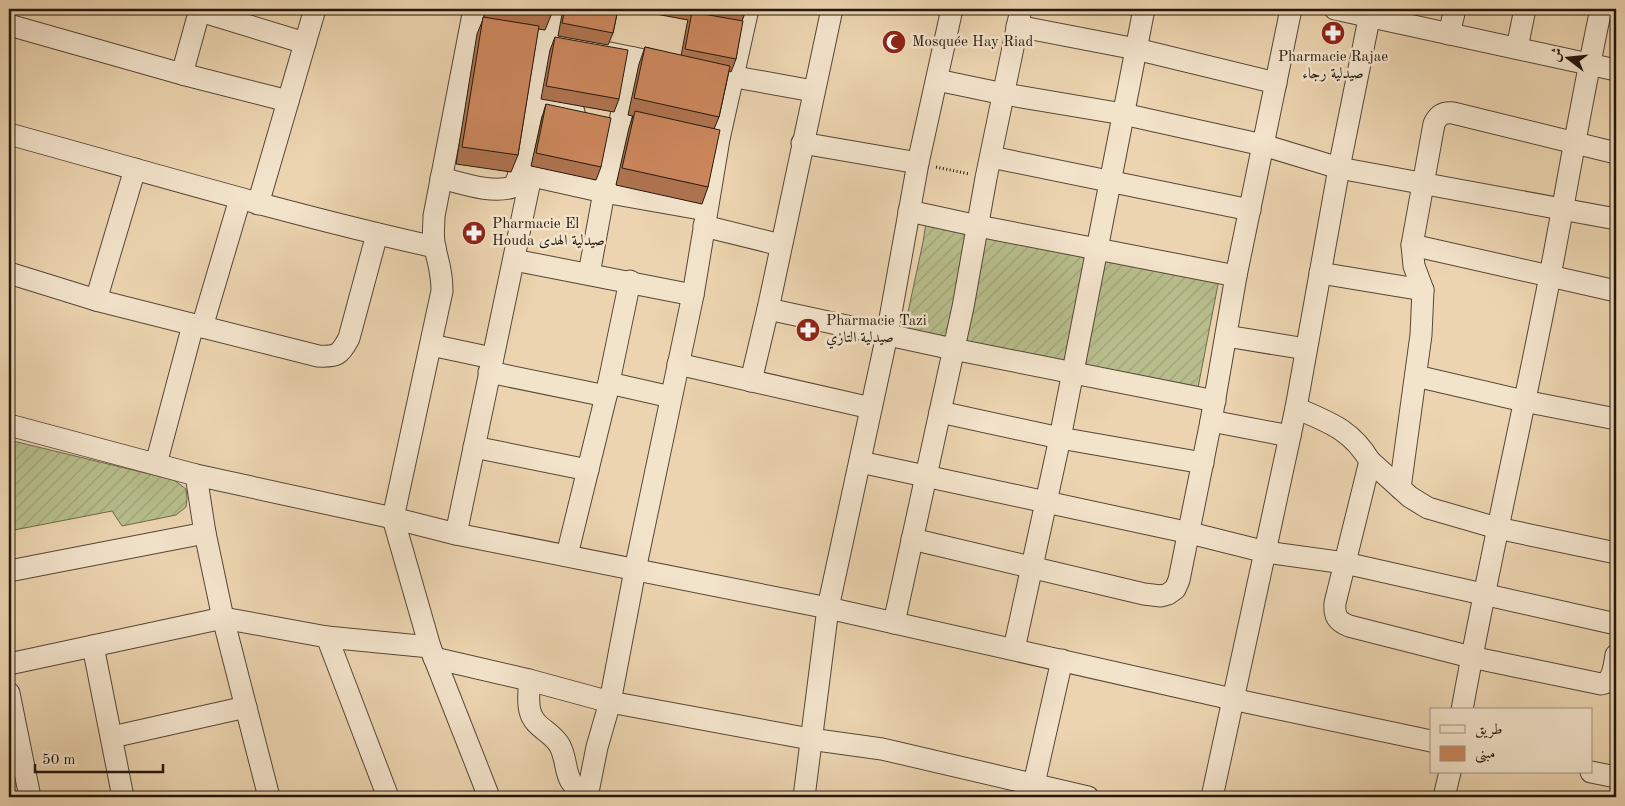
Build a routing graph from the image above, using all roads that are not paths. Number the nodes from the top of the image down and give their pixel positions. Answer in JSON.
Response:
{"nodes":[{"id":1,"x":315,"y":9,"type":"edge"},
{"id":2,"x":553,"y":9,"type":"edge"},
{"id":3,"x":748,"y":9,"type":"edge"},
{"id":4,"x":832,"y":9,"type":"edge"},
{"id":5,"x":952,"y":9,"type":"edge"},
{"id":6,"x":1144,"y":9,"type":"edge"},
{"id":7,"x":1291,"y":9,"type":"edge"},
{"id":8,"x":1335,"y":9,"type":"edge"},
{"id":9,"x":1455,"y":9,"type":"edge"},
{"id":10,"x":1525,"y":9,"type":"edge"},
{"id":11,"x":1601,"y":9,"type":"edge"},
{"id":12,"x":200,"y":10,"type":"edge"},
{"id":13,"x":1370,"y":13,"type":"edge"},
{"id":14,"x":472,"y":17,"type":"edge"},
{"id":15,"x":1019,"y":17,"type":"edge"},
{"id":16,"x":9,"y":24,"type":"edge"},
{"id":17,"x":1449,"y":34,"type":"junction"},
{"id":18,"x":545,"y":40,"type":"junction"},
{"id":19,"x":305,"y":43,"type":"junction"},
{"id":20,"x":1517,"y":48,"type":"junction"},
{"id":21,"x":1136,"y":49,"type":"junction"},
{"id":22,"x":634,"y":58,"type":"junction"},
{"id":23,"x":1589,"y":64,"type":"junction"},
{"id":24,"x":1616,"y":70,"type":"edge"},
{"id":25,"x":182,"y":74,"type":"junction"},
{"id":26,"x":733,"y":77,"type":"junction"},
{"id":27,"x":937,"y":80,"type":"junction"},
{"id":28,"x":1276,"y":83,"type":"junction"},
{"id":29,"x":813,"y":92,"type":"junction"},
{"id":30,"x":1004,"y":94,"type":"junction"},
{"id":31,"x":288,"y":101,"type":"junction"},
{"id":32,"x":532,"y":104,"type":"junction"},
{"id":33,"x":1124,"y":114,"type":"junction"},
{"id":34,"x":613,"y":119,"type":"junction"},
{"id":35,"x":9,"y":134,"type":"edge"},
{"id":36,"x":1576,"y":142,"type":"junction"},
{"id":37,"x":802,"y":143,"type":"junction"},
{"id":38,"x":1263,"y":145,"type":"junction"},
{"id":39,"x":1616,"y":153,"type":"edge"},
{"id":40,"x":991,"y":157,"type":"junction"},
{"id":41,"x":918,"y":163,"type":"junction"},
{"id":42,"x":1339,"y":168,"type":"junction"},
{"id":43,"x":135,"y":169,"type":"junction"},
{"id":44,"x":525,"y":174,"type":"junction"},
{"id":45,"x":441,"y":178,"type":"junction"},
{"id":46,"x":1109,"y":182,"type":"junction"},
{"id":47,"x":1424,"y":184,"type":"junction"},
{"id":48,"x":604,"y":192,"type":"junction"},
{"id":49,"x":249,"y":201,"type":"junction"},
{"id":50,"x":1562,"y":209,"type":"junction"},
{"id":51,"x":1250,"y":210,"type":"junction"},
{"id":52,"x":909,"y":211,"type":"junction"},
{"id":53,"x":705,"y":218,"type":"junction"},
{"id":54,"x":1616,"y":219,"type":"edge"},
{"id":55,"x":978,"y":226,"type":"junction"},
{"id":56,"x":377,"y":234,"type":"junction"},
{"id":57,"x":781,"y":245,"type":"junction"},
{"id":58,"x":1412,"y":245,"type":"junction"},
{"id":59,"x":435,"y":248,"type":"junction"},
{"id":60,"x":1097,"y":249,"type":"junction"},
{"id":61,"x":514,"y":260,"type":"junction"},
{"id":62,"x":1320,"y":273,"type":"junction"},
{"id":63,"x":9,"y":274,"type":"edge"},
{"id":64,"x":589,"y":274,"type":"junction"},
{"id":65,"x":1236,"y":276,"type":"junction"},
{"id":66,"x":1550,"y":276,"type":"junction"},
{"id":67,"x":630,"y":281,"type":"junction"},
{"id":68,"x":1423,"y":290,"type":"junction"},
{"id":69,"x":1616,"y":291,"type":"edge"},
{"id":70,"x":693,"y":295,"type":"junction"},
{"id":71,"x":96,"y":300,"type":"junction"},
{"id":72,"x":768,"y":309,"type":"junction"},
{"id":73,"x":198,"y":326,"type":"junction"},
{"id":74,"x":887,"y":335,"type":"junction"},
{"id":75,"x":1226,"y":336,"type":"junction"},
{"id":76,"x":431,"y":345,"type":"junction"},
{"id":77,"x":953,"y":349,"type":"junction"},
{"id":78,"x":1306,"y":349,"type":"junction"},
{"id":79,"x":678,"y":364,"type":"junction"},
{"id":80,"x":491,"y":365,"type":"junction"},
{"id":81,"x":1073,"y":373,"type":"junction"},
{"id":82,"x":1416,"y":376,"type":"junction"},
{"id":83,"x":751,"y":381,"type":"junction"},
{"id":84,"x":608,"y":390,"type":"junction"},
{"id":85,"x":671,"y":397,"type":"junction"},
{"id":86,"x":1524,"y":401,"type":"junction"},
{"id":87,"x":872,"y":408,"type":"junction"},
{"id":88,"x":1296,"y":408,"type":"junction"},
{"id":89,"x":1213,"y":411,"type":"junction"},
{"id":90,"x":940,"y":412,"type":"junction"},
{"id":91,"x":1616,"y":419,"type":"edge"},
{"id":92,"x":9,"y":425,"type":"edge"},
{"id":93,"x":1290,"y":436,"type":"junction"},
{"id":94,"x":1060,"y":438,"type":"junction"},
{"id":95,"x":474,"y":447,"type":"junction"},
{"id":96,"x":1370,"y":461,"type":"junction"},
{"id":97,"x":860,"y":462,"type":"junction"},
{"id":98,"x":1203,"y":463,"type":"junction"},
{"id":99,"x":156,"y":464,"type":"junction"},
{"id":100,"x":588,"y":470,"type":"junction"},
{"id":101,"x":196,"y":475,"type":"junction"},
{"id":102,"x":925,"y":477,"type":"junction"},
{"id":103,"x":1400,"y":488,"type":"junction"},
{"id":104,"x":1046,"y":502,"type":"junction"},
{"id":105,"x":393,"y":518,"type":"junction"},
{"id":106,"x":1497,"y":528,"type":"junction"},
{"id":107,"x":1190,"y":532,"type":"junction"},
{"id":108,"x":205,"y":533,"type":"junction"},
{"id":109,"x":456,"y":534,"type":"junction"},
{"id":110,"x":912,"y":539,"type":"junction"},
{"id":111,"x":1266,"y":552,"type":"junction"},
{"id":112,"x":1616,"y":553,"type":"edge"},
{"id":113,"x":567,"y":555,"type":"junction"},
{"id":114,"x":1345,"y":563,"type":"junction"},
{"id":115,"x":1031,"y":566,"type":"junction"},
{"id":116,"x":635,"y":570,"type":"junction"},
{"id":117,"x":9,"y":571,"type":"edge"},
{"id":118,"x":1484,"y":596,"type":"junction"},
{"id":119,"x":828,"y":608,"type":"junction"},
{"id":120,"x":223,"y":618,"type":"junction"},
{"id":121,"x":894,"y":622,"type":"junction"},
{"id":122,"x":1616,"y":624,"type":"edge"},
{"id":123,"x":327,"y":637,"type":"junction"},
{"id":124,"x":93,"y":646,"type":"junction"},
{"id":125,"x":1014,"y":649,"type":"junction"},
{"id":126,"x":432,"y":652,"type":"junction"},
{"id":127,"x":1616,"y":654,"type":"edge"},
{"id":128,"x":1471,"y":657,"type":"junction"},
{"id":129,"x":1062,"y":660,"type":"junction"},
{"id":130,"x":9,"y":664,"type":"edge"},
{"id":131,"x":529,"y":680,"type":"junction"},
{"id":132,"x":9,"y":693,"type":"edge"},
{"id":133,"x":1232,"y":698,"type":"junction"},
{"id":134,"x":610,"y":702,"type":"junction"},
{"id":135,"x":246,"y":707,"type":"junction"},
{"id":136,"x":1462,"y":708,"type":"edge"},
{"id":137,"x":112,"y":737,"type":"junction"},
{"id":138,"x":810,"y":738,"type":"junction"},
{"id":139,"x":1430,"y":741,"type":"edge"},
{"id":140,"x":1592,"y":772,"type":"edge"},
{"id":141,"x":1450,"y":774,"type":"edge"},
{"id":142,"x":1616,"y":777,"type":"edge"},
{"id":143,"x":1033,"y":791,"type":"edge"},
{"id":144,"x":587,"y":795,"type":"edge"},
{"id":145,"x":30,"y":797,"type":"edge"},
{"id":146,"x":123,"y":797,"type":"edge"},
{"id":147,"x":269,"y":797,"type":"edge"},
{"id":148,"x":388,"y":797,"type":"edge"},
{"id":149,"x":489,"y":797,"type":"edge"},
{"id":150,"x":804,"y":797,"type":"edge"},
{"id":151,"x":1088,"y":797,"type":"edge"},
{"id":152,"x":1212,"y":797,"type":"edge"},
{"id":153,"x":1444,"y":797,"type":"edge"}],
"edges":[{"from":1,"to":19,"type":"street"},
{"from":2,"to":18,"type":"street"},
{"from":3,"to":26,"type":"street"},
{"from":4,"to":29,"type":"street"},
{"from":5,"to":27,"type":"street"},
{"from":6,"to":21,"type":"street"},
{"from":7,"to":28,"type":"street"},
{"from":8,"to":13,"type":"street"},
{"from":9,"to":17,"type":"street"},
{"from":10,"to":20,"type":"street"},
{"from":11,"to":23,"type":"street"},
{"from":12,"to":19,"type":"street"},
{"from":12,"to":25,"type":"street"},
{"from":13,"to":17,"type":"street"},
{"from":13,"to":42,"type":"street"},
{"from":14,"to":18,"type":"street"},
{"from":14,"to":45,"type":"street"},
{"from":15,"to":21,"type":"street"},
{"from":15,"to":30,"type":"street"},
{"from":16,"to":25,"type":"street"},
{"from":17,"to":20,"type":"street"},
{"from":18,"to":22,"type":"street"},
{"from":18,"to":32,"type":"street"},
{"from":19,"to":31,"type":"street"},
{"from":20,"to":23,"type":"street"},
{"from":21,"to":28,"type":"street"},
{"from":21,"to":33,"type":"street"},
{"from":22,"to":26,"type":"street"},
{"from":22,"to":34,"type":"street"},
{"from":23,"to":24,"type":"street"},
{"from":23,"to":36,"type":"street"},
{"from":25,"to":31,"type":"street"},
{"from":26,"to":29,"type":"street"},
{"from":26,"to":53,"type":"street"},
{"from":27,"to":30,"type":"street"},
{"from":27,"to":41,"type":"street"},
{"from":28,"to":38,"type":"street"},
{"from":29,"to":37,"type":"street"},
{"from":30,"to":33,"type":"street"},
{"from":30,"to":40,"type":"street"},
{"from":31,"to":49,"type":"street"},
{"from":32,"to":34,"type":"street"},
{"from":32,"to":44,"type":"street"},
{"from":33,"to":38,"type":"street"},
{"from":33,"to":46,"type":"street"},
{"from":34,"to":48,"type":"street"},
{"from":35,"to":43,"type":"street"},
{"from":36,"to":39,"type":"street"},
{"from":36,"to":47,"type":"street"},
{"from":36,"to":50,"type":"street"},
{"from":37,"to":41,"type":"street"},
{"from":37,"to":57,"type":"street"},
{"from":38,"to":42,"type":"street"},
{"from":38,"to":51,"type":"street"},
{"from":40,"to":46,"type":"street"},
{"from":40,"to":55,"type":"street"},
{"from":41,"to":52,"type":"street"},
{"from":42,"to":47,"type":"street"},
{"from":42,"to":62,"type":"street"},
{"from":43,"to":49,"type":"street"},
{"from":43,"to":71,"type":"street"},
{"from":44,"to":45,"type":"street"},
{"from":44,"to":48,"type":"street"},
{"from":44,"to":61,"type":"street"},
{"from":45,"to":59,"type":"street"},
{"from":46,"to":51,"type":"street"},
{"from":46,"to":60,"type":"street"},
{"from":47,"to":50,"type":"street"},
{"from":47,"to":58,"type":"street"},
{"from":48,"to":53,"type":"street"},
{"from":48,"to":64,"type":"street"},
{"from":49,"to":56,"type":"street"},
{"from":49,"to":73,"type":"street"},
{"from":50,"to":54,"type":"street"},
{"from":50,"to":66,"type":"street"},
{"from":51,"to":65,"type":"street"},
{"from":52,"to":55,"type":"street"},
{"from":52,"to":74,"type":"street"},
{"from":53,"to":57,"type":"street"},
{"from":53,"to":70,"type":"street"},
{"from":55,"to":60,"type":"street"},
{"from":55,"to":77,"type":"street"},
{"from":56,"to":59,"type":"street"},
{"from":56,"to":73,"type":"street"},
{"from":57,"to":72,"type":"street"},
{"from":58,"to":66,"type":"street"},
{"from":58,"to":68,"type":"street"},
{"from":59,"to":76,"type":"street"},
{"from":60,"to":65,"type":"street"},
{"from":60,"to":81,"type":"street"},
{"from":61,"to":64,"type":"street"},
{"from":61,"to":80,"type":"street"},
{"from":62,"to":68,"type":"street"},
{"from":62,"to":78,"type":"street"},
{"from":63,"to":71,"type":"street"},
{"from":64,"to":67,"type":"street"},
{"from":65,"to":75,"type":"street"},
{"from":66,"to":69,"type":"street"},
{"from":66,"to":86,"type":"street"},
{"from":67,"to":70,"type":"street"},
{"from":67,"to":84,"type":"street"},
{"from":68,"to":82,"type":"street"},
{"from":70,"to":79,"type":"street"},
{"from":71,"to":73,"type":"street"},
{"from":72,"to":74,"type":"street"},
{"from":72,"to":83,"type":"street"},
{"from":73,"to":99,"type":"street"},
{"from":74,"to":77,"type":"street"},
{"from":74,"to":87,"type":"street"},
{"from":75,"to":78,"type":"street"},
{"from":75,"to":89,"type":"street"},
{"from":76,"to":80,"type":"street"},
{"from":76,"to":105,"type":"street"},
{"from":77,"to":81,"type":"street"},
{"from":77,"to":90,"type":"street"},
{"from":78,"to":88,"type":"street"},
{"from":79,"to":83,"type":"street"},
{"from":79,"to":85,"type":"street"},
{"from":80,"to":84,"type":"street"},
{"from":80,"to":95,"type":"street"},
{"from":81,"to":89,"type":"street"},
{"from":81,"to":94,"type":"street"},
{"from":82,"to":86,"type":"street"},
{"from":82,"to":103,"type":"street"},
{"from":83,"to":87,"type":"street"},
{"from":84,"to":85,"type":"street"},
{"from":84,"to":100,"type":"street"},
{"from":85,"to":116,"type":"street"},
{"from":86,"to":91,"type":"street"},
{"from":86,"to":106,"type":"street"},
{"from":87,"to":97,"type":"street"},
{"from":88,"to":93,"type":"street"},
{"from":88,"to":96,"type":"street"},
{"from":89,"to":93,"type":"street"},
{"from":89,"to":98,"type":"street"},
{"from":90,"to":94,"type":"street"},
{"from":90,"to":102,"type":"street"},
{"from":92,"to":99,"type":"street"},
{"from":93,"to":111,"type":"street"},
{"from":94,"to":98,"type":"street"},
{"from":94,"to":104,"type":"street"},
{"from":95,"to":100,"type":"street"},
{"from":95,"to":109,"type":"street"},
{"from":96,"to":103,"type":"street"},
{"from":96,"to":114,"type":"street"},
{"from":97,"to":102,"type":"street"},
{"from":97,"to":119,"type":"street"},
{"from":98,"to":107,"type":"street"},
{"from":99,"to":101,"type":"street"},
{"from":100,"to":113,"type":"street"},
{"from":101,"to":105,"type":"street"},
{"from":101,"to":108,"type":"street"},
{"from":102,"to":104,"type":"street"},
{"from":102,"to":110,"type":"street"},
{"from":103,"to":106,"type":"street"},
{"from":104,"to":107,"type":"street"},
{"from":104,"to":115,"type":"street"},
{"from":105,"to":109,"type":"street"},
{"from":105,"to":126,"type":"street"},
{"from":106,"to":112,"type":"street"},
{"from":106,"to":118,"type":"street"},
{"from":107,"to":111,"type":"street"},
{"from":107,"to":115,"type":"street"},
{"from":108,"to":117,"type":"street"},
{"from":108,"to":120,"type":"street"},
{"from":109,"to":113,"type":"street"},
{"from":110,"to":115,"type":"street"},
{"from":110,"to":121,"type":"street"},
{"from":111,"to":114,"type":"street"},
{"from":111,"to":133,"type":"street"},
{"from":113,"to":116,"type":"street"},
{"from":114,"to":118,"type":"street"},
{"from":114,"to":128,"type":"street"},
{"from":115,"to":125,"type":"street"},
{"from":116,"to":119,"type":"street"},
{"from":116,"to":134,"type":"street"},
{"from":118,"to":122,"type":"street"},
{"from":118,"to":128,"type":"street"},
{"from":119,"to":121,"type":"street"},
{"from":119,"to":138,"type":"street"},
{"from":120,"to":123,"type":"street"},
{"from":120,"to":124,"type":"street"},
{"from":120,"to":135,"type":"street"},
{"from":121,"to":125,"type":"street"},
{"from":123,"to":126,"type":"street"},
{"from":123,"to":148,"type":"street"},
{"from":124,"to":130,"type":"street"},
{"from":124,"to":137,"type":"street"},
{"from":125,"to":129,"type":"street"},
{"from":126,"to":131,"type":"street"},
{"from":126,"to":149,"type":"street"},
{"from":127,"to":128,"type":"street"},
{"from":128,"to":136,"type":"street"},
{"from":129,"to":133,"type":"street"},
{"from":129,"to":143,"type":"street"},
{"from":131,"to":134,"type":"street"},
{"from":131,"to":144,"type":"street"},
{"from":132,"to":145,"type":"street"},
{"from":133,"to":139,"type":"street"},
{"from":133,"to":152,"type":"street"},
{"from":134,"to":138,"type":"street"},
{"from":134,"to":144,"type":"street"},
{"from":135,"to":137,"type":"street"},
{"from":135,"to":147,"type":"street"},
{"from":137,"to":146,"type":"street"},
{"from":138,"to":143,"type":"street"},
{"from":138,"to":150,"type":"street"},
{"from":140,"to":142,"type":"street"},
{"from":141,"to":153,"type":"street"},
{"from":143,"to":151,"type":"street"}]}
